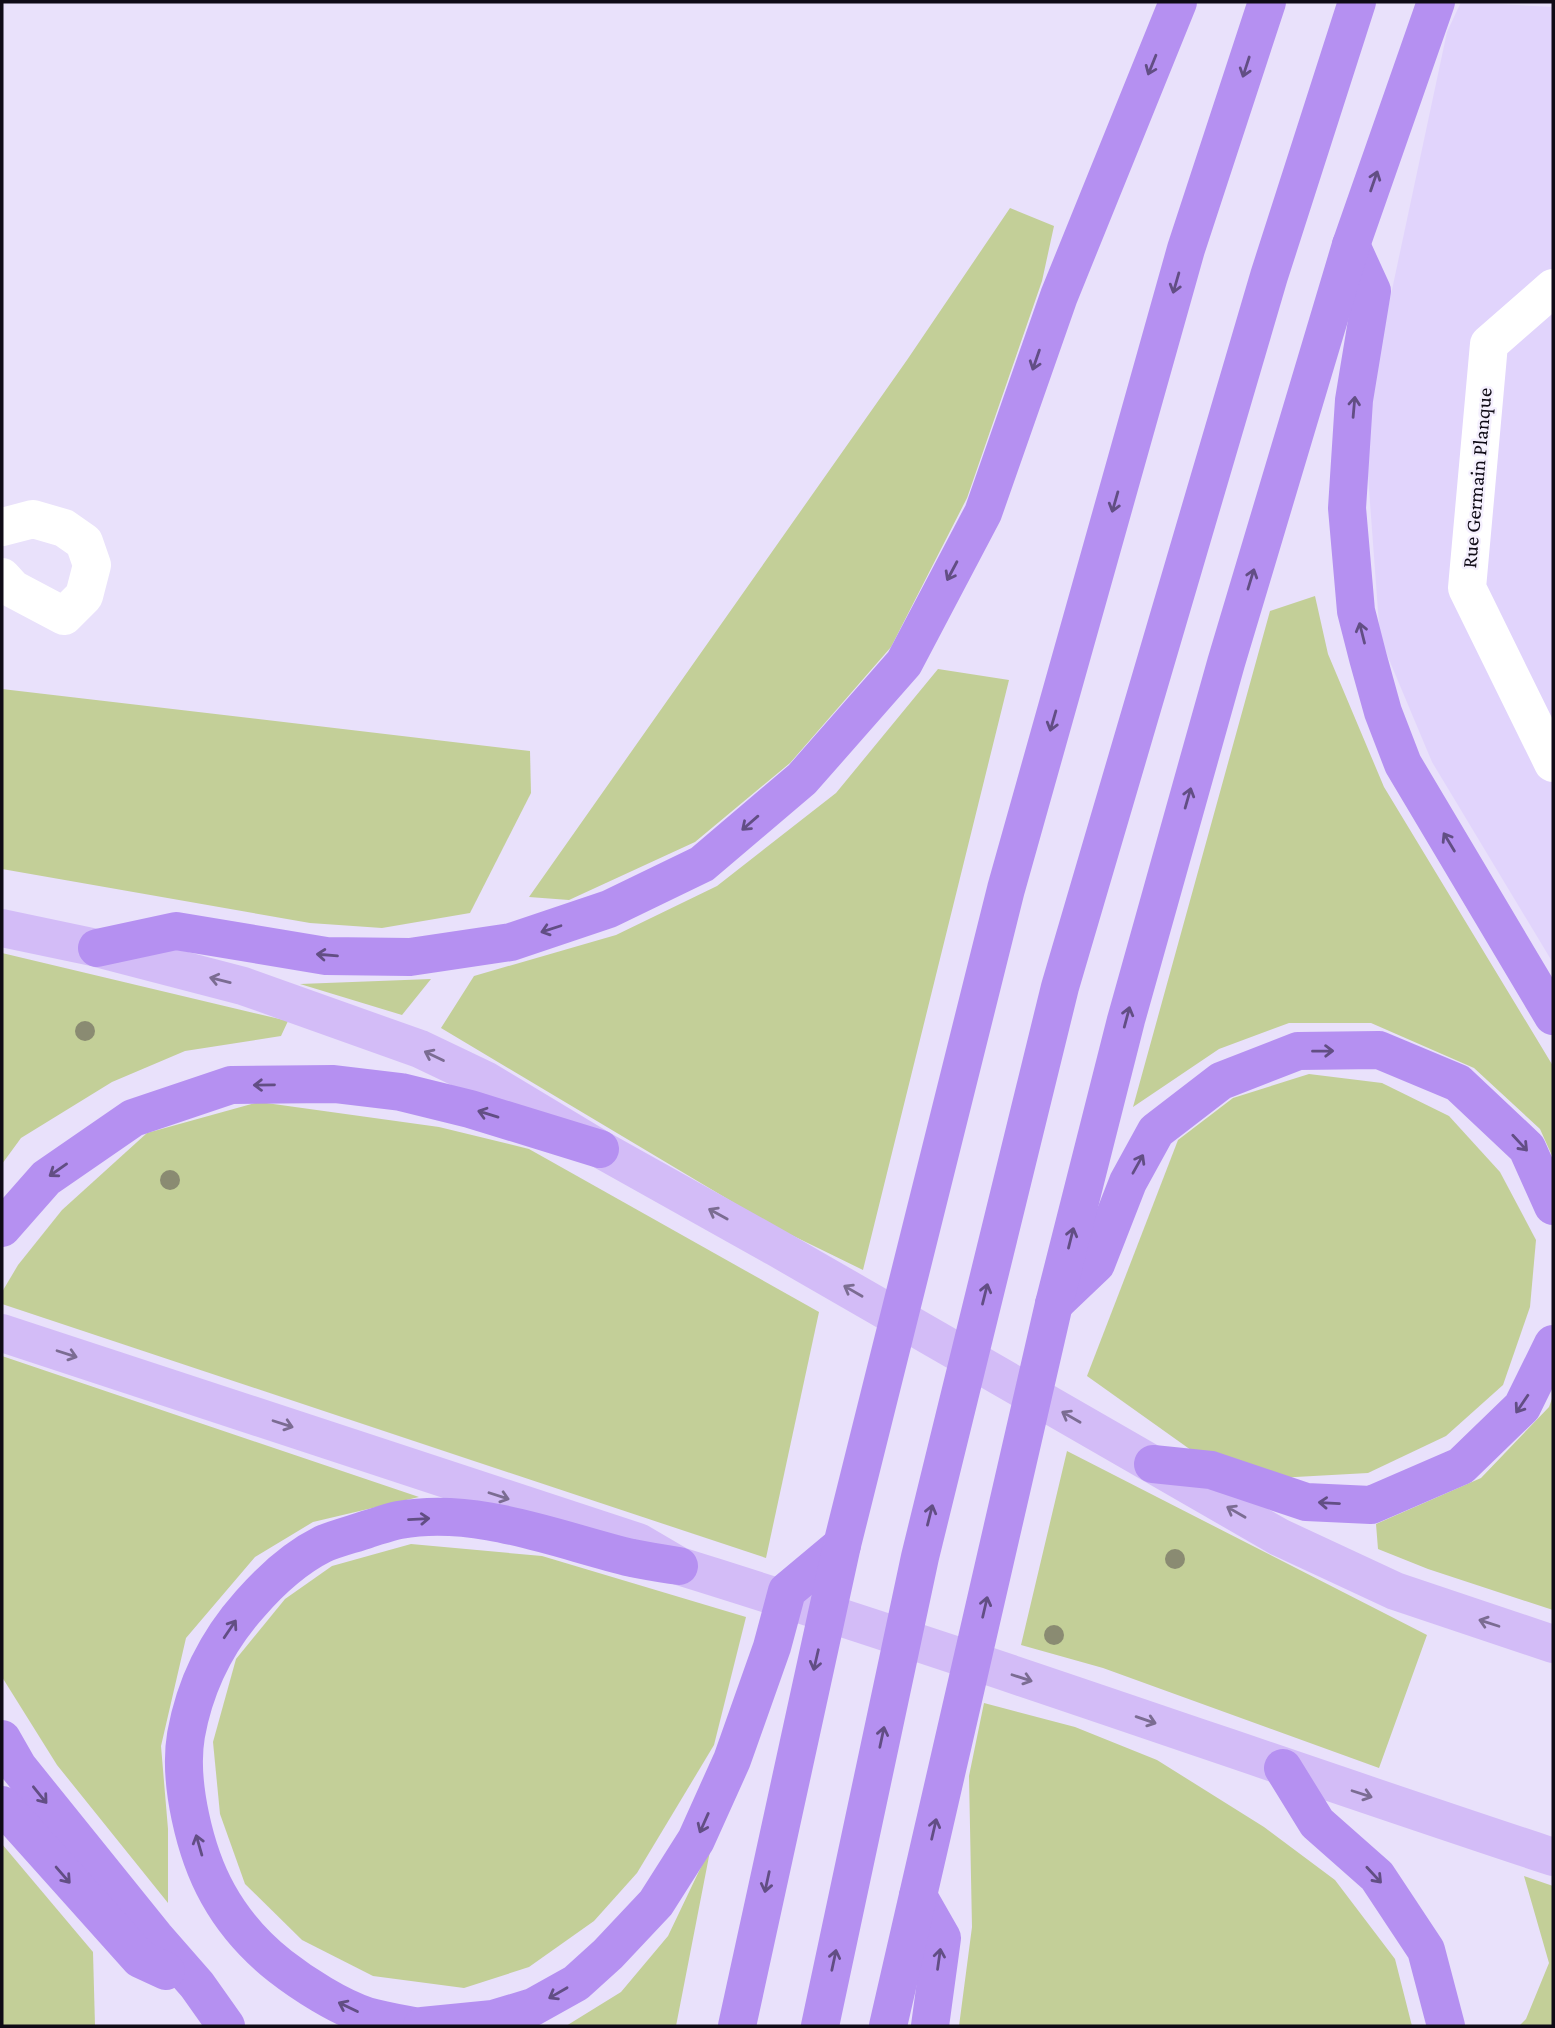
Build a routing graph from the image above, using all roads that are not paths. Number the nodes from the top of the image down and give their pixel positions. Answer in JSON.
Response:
{"nodes":[{"id":1,"x":1178,"y":2,"type":"edge"},
{"id":2,"x":1267,"y":2,"type":"edge"},
{"id":3,"x":1357,"y":2,"type":"edge"},
{"id":4,"x":1436,"y":2,"type":"edge"},
{"id":5,"x":1351,"y":245,"type":"junction"},
{"id":6,"x":1553,"y":288,"type":"edge"},
{"id":7,"x":2,"y":527,"type":"edge"},
{"id":8,"x":2,"y":577,"type":"edge"},
{"id":9,"x":1553,"y":763,"type":"edge"},
{"id":10,"x":2,"y":928,"type":"edge"},
{"id":11,"x":97,"y":948,"type":"junction"},
{"id":12,"x":1553,"y":1016,"type":"edge"},
{"id":13,"x":600,"y":1149,"type":"junction"},
{"id":14,"x":1553,"y":1206,"type":"edge"},
{"id":15,"x":2,"y":1228,"type":"edge"},
{"id":16,"x":1054,"y":1304,"type":"junction"},
{"id":17,"x":2,"y":1333,"type":"edge"},
{"id":18,"x":1553,"y":1343,"type":"edge"},
{"id":19,"x":1142,"y":1457,"type":"junction"},
{"id":20,"x":842,"y":1545,"type":"junction"},
{"id":21,"x":679,"y":1566,"type":"junction"},
{"id":22,"x":1553,"y":1644,"type":"edge"},
{"id":23,"x":2,"y":1739,"type":"edge"},
{"id":24,"x":1283,"y":1768,"type":"junction"},
{"id":25,"x":2,"y":1805,"type":"edge"},
{"id":26,"x":1553,"y":1857,"type":"edge"},
{"id":27,"x":918,"y":1896,"type":"junction"},
{"id":28,"x":197,"y":1984,"type":"junction"},
{"id":29,"x":226,"y":2026,"type":"edge"},
{"id":30,"x":413,"y":2026,"type":"edge"},
{"id":31,"x":422,"y":2026,"type":"edge"},
{"id":32,"x":737,"y":2026,"type":"edge"},
{"id":33,"x":820,"y":2026,"type":"edge"},
{"id":34,"x":888,"y":2026,"type":"edge"},
{"id":35,"x":930,"y":2026,"type":"edge"},
{"id":36,"x":1446,"y":2026,"type":"edge"}],
"edges":[{"from":1,"to":11,"type":"highway","one_way":true},
{"from":2,"to":20,"type":"highway","one_way":true},
{"from":33,"to":3,"type":"highway","one_way":true},
{"from":5,"to":4,"type":"highway","one_way":true},
{"from":12,"to":5,"type":"highway","one_way":true},
{"from":16,"to":5,"type":"highway","one_way":true},
{"from":6,"to":9,"type":"lane","name":"Rue Germain Planque"},
{"from":7,"to":8,"type":"lane"},
{"from":10,"to":11,"type":"main road"},
{"from":13,"to":11,"type":"main road","one_way":true},
{"from":13,"to":15,"type":"highway","one_way":true},
{"from":19,"to":13,"type":"main road","one_way":true},
{"from":16,"to":14,"type":"highway","one_way":true},
{"from":27,"to":16,"type":"highway","one_way":true},
{"from":17,"to":21,"type":"main road","one_way":true},
{"from":18,"to":19,"type":"highway","one_way":true},
{"from":22,"to":19,"type":"main road","one_way":true},
{"from":20,"to":31,"type":"highway","one_way":true},
{"from":20,"to":32,"type":"highway","one_way":true},
{"from":21,"to":24,"type":"main road","one_way":true},
{"from":30,"to":21,"type":"highway","one_way":true},
{"from":23,"to":28,"type":"highway","one_way":true},
{"from":24,"to":26,"type":"main road","one_way":true},
{"from":24,"to":36,"type":"highway","one_way":true},
{"from":25,"to":28,"type":"highway","one_way":true},
{"from":27,"to":34,"type":"highway"},
{"from":35,"to":27,"type":"highway","one_way":true},
{"from":28,"to":29,"type":"highway"}]}
